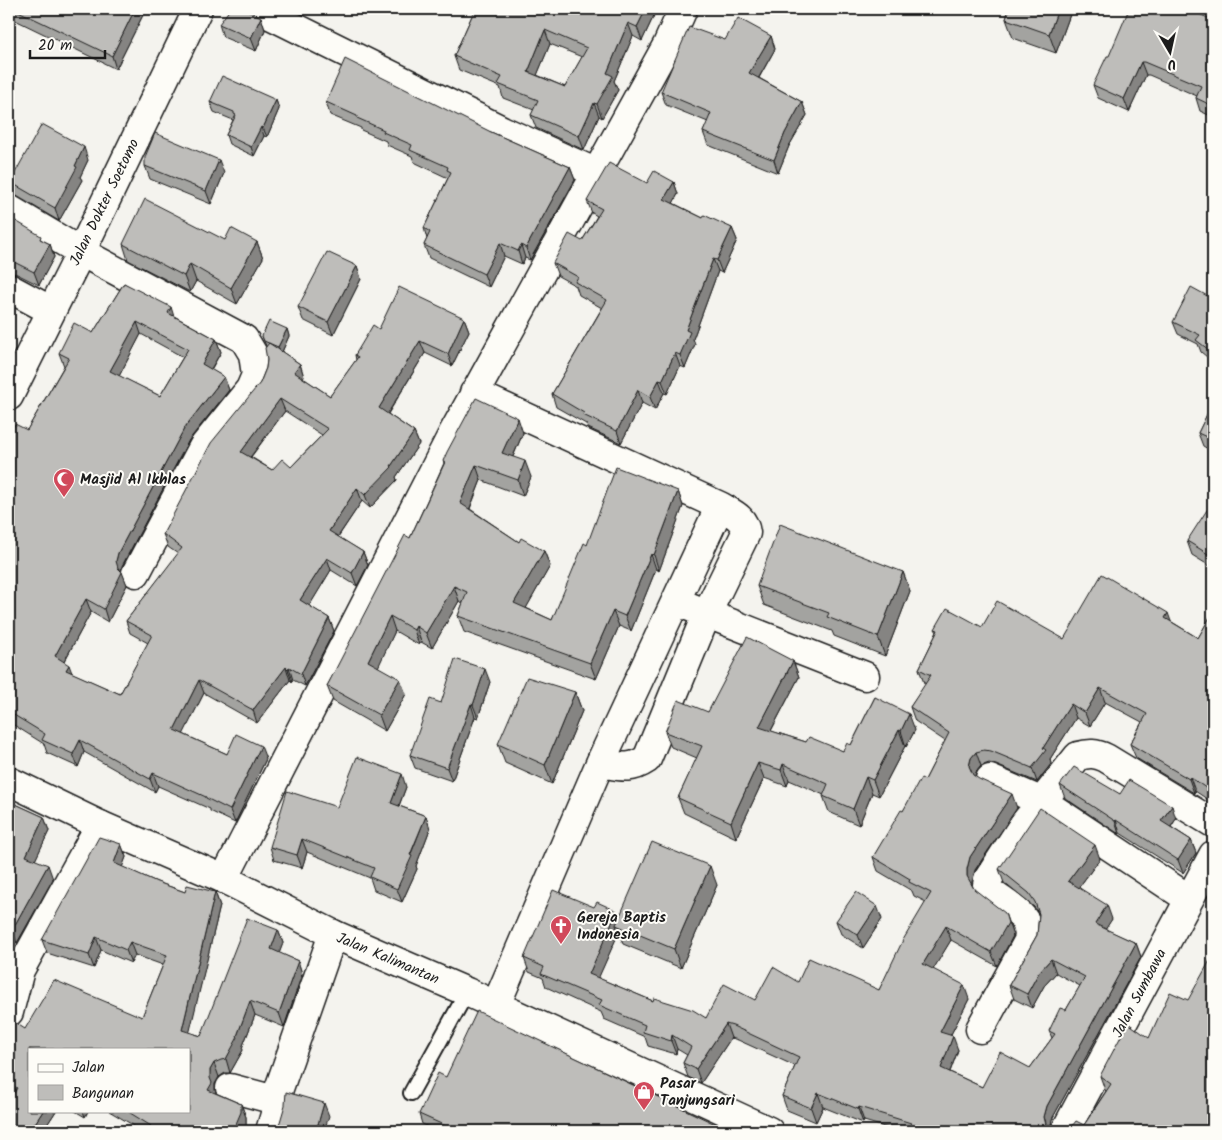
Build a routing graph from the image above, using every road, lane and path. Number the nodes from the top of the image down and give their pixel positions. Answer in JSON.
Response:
{"nodes":[{"id":1,"x":198,"y":9,"type":"edge"},
{"id":2,"x":258,"y":9,"type":"edge"},
{"id":3,"x":683,"y":9,"type":"edge"},
{"id":4,"x":597,"y":173,"type":"junction"},
{"id":5,"x":9,"y":209,"type":"edge"},
{"id":6,"x":80,"y":252,"type":"junction"},
{"id":7,"x":9,"y":288,"type":"edge"},
{"id":8,"x":50,"y":310,"type":"junction"},
{"id":9,"x":474,"y":393,"type":"junction"},
{"id":10,"x":9,"y":396,"type":"edge"},
{"id":11,"x":720,"y":506,"type":"junction"},
{"id":12,"x":136,"y":574,"type":"dead end"},
{"id":13,"x":675,"y":601,"type":"junction"},
{"id":14,"x":707,"y":613,"type":"junction"},
{"id":15,"x":865,"y":676,"type":"dead end"},
{"id":16,"x":600,"y":763,"type":"junction"},
{"id":17,"x":990,"y":779,"type":"dead end"},
{"id":18,"x":9,"y":781,"type":"edge"},
{"id":19,"x":1043,"y":802,"type":"junction"},
{"id":20,"x":1213,"y":823,"type":"edge"},
{"id":21,"x":100,"y":825,"type":"junction"},
{"id":22,"x":1213,"y":855,"type":"edge"},
{"id":23,"x":224,"y":879,"type":"junction"},
{"id":24,"x":1190,"y":899,"type":"junction"},
{"id":25,"x":333,"y":934,"type":"junction"},
{"id":26,"x":467,"y":992,"type":"junction"},
{"id":27,"x":496,"y":1005,"type":"junction"},
{"id":28,"x":9,"y":1012,"type":"edge"},
{"id":29,"x":980,"y":1029,"type":"dead end"},
{"id":30,"x":230,"y":1088,"type":"dead end"},
{"id":31,"x":411,"y":1093,"type":"dead end"},
{"id":32,"x":275,"y":1100,"type":"junction"},
{"id":33,"x":270,"y":1131,"type":"edge"},
{"id":34,"x":769,"y":1131,"type":"edge"},
{"id":35,"x":1065,"y":1131,"type":"edge"}],
"edges":[{"from":1,"to":6,"type":"street","name":"Jalan Dokter Soetomo"},
{"from":2,"to":4,"type":"street"},
{"from":3,"to":4,"type":"street"},
{"from":4,"to":9,"type":"street"},
{"from":5,"to":6,"type":"street"},
{"from":6,"to":8,"type":"street","name":"Jalan Dokter Soetomo"},
{"from":6,"to":12,"type":"street"},
{"from":7,"to":8,"type":"street"},
{"from":8,"to":10,"type":"street","name":"Jalan Dokter Soetomo"},
{"from":9,"to":11,"type":"street"},
{"from":9,"to":23,"type":"street"},
{"from":11,"to":13,"type":"street"},
{"from":11,"to":14,"type":"street"},
{"from":13,"to":14,"type":"street"},
{"from":13,"to":16,"type":"street"},
{"from":14,"to":15,"type":"street"},
{"from":14,"to":16,"type":"street"},
{"from":16,"to":27,"type":"street"},
{"from":17,"to":19,"type":"street"},
{"from":18,"to":21,"type":"street","name":"Jalan Kalimantan"},
{"from":19,"to":20,"type":"street"},
{"from":19,"to":24,"type":"street"},
{"from":19,"to":29,"type":"street"},
{"from":21,"to":23,"type":"street","name":"Jalan Kalimantan"},
{"from":21,"to":28,"type":"street"},
{"from":22,"to":24,"type":"street","name":"Jalan Sumbawa"},
{"from":23,"to":25,"type":"street","name":"Jalan Kalimantan"},
{"from":24,"to":35,"type":"street","name":"Jalan Sumbawa"},
{"from":25,"to":26,"type":"street","name":"Jalan Kalimantan"},
{"from":25,"to":32,"type":"street"},
{"from":26,"to":27,"type":"street","name":"Jalan Kalimantan"},
{"from":26,"to":31,"type":"lane"},
{"from":27,"to":34,"type":"street","name":"Jalan Kalimantan"},
{"from":30,"to":32,"type":"street"},
{"from":32,"to":33,"type":"street"}]}
